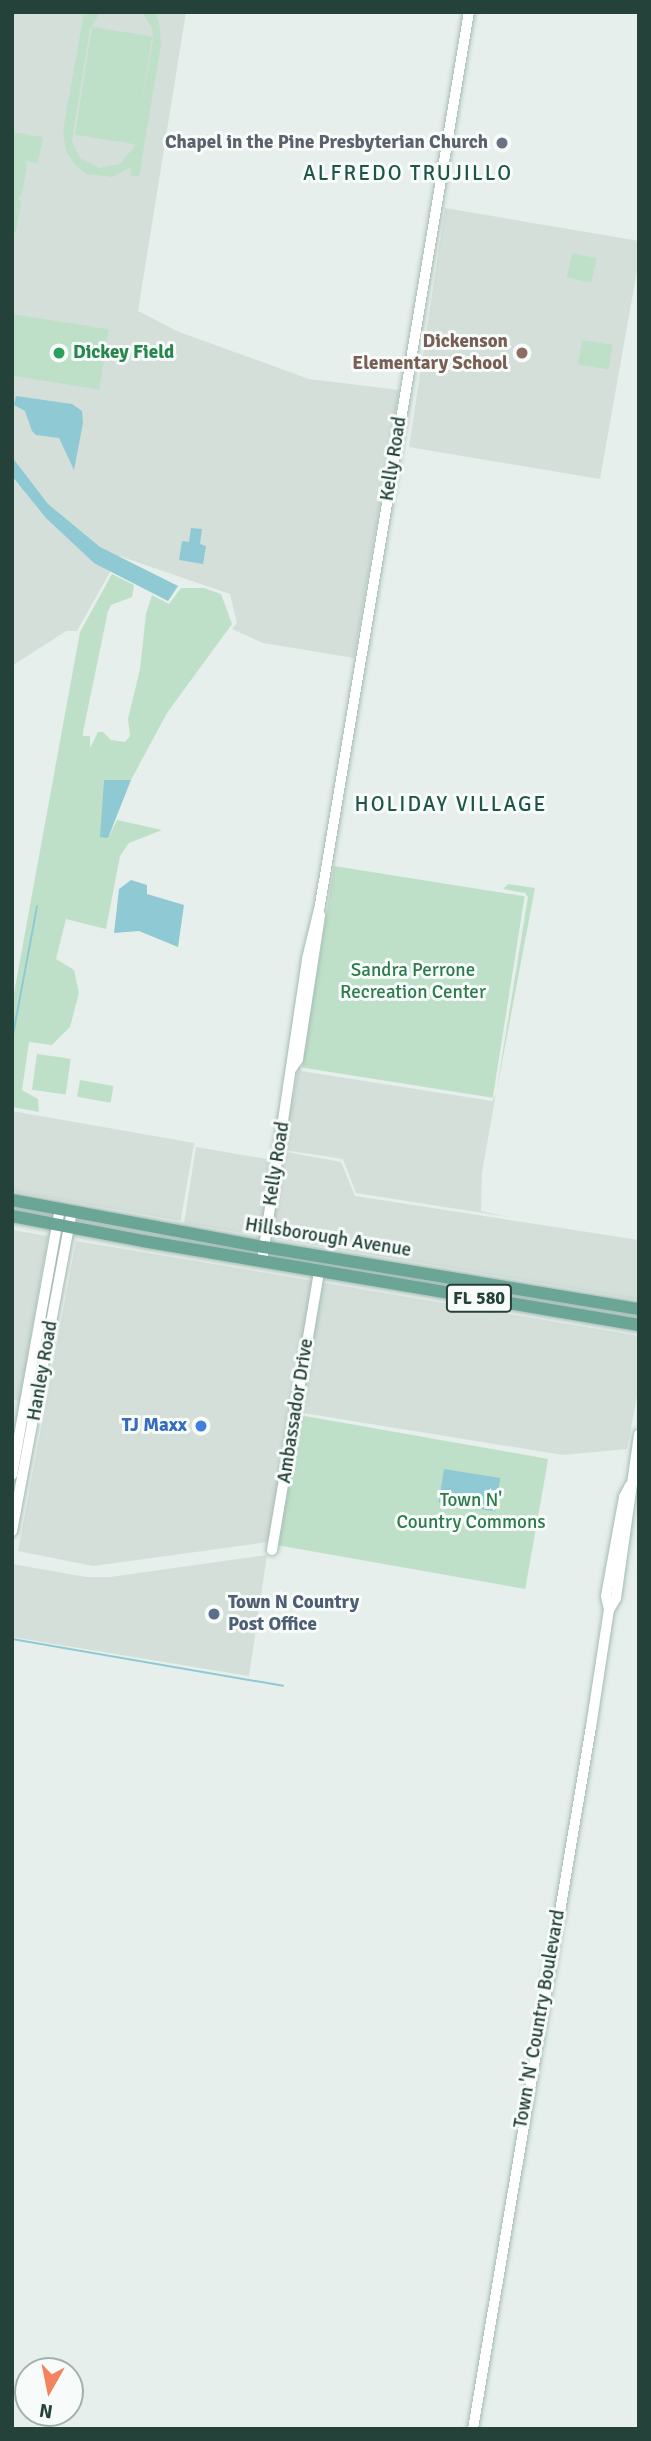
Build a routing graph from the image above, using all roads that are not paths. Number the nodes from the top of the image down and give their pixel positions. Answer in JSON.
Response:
{"nodes":[{"id":1,"x":469,"y":12,"type":"edge"},
{"id":2,"x":12,"y":1200,"type":"edge"},
{"id":3,"x":66,"y":1210,"type":"junction"},
{"id":4,"x":12,"y":1216,"type":"edge"},
{"id":5,"x":63,"y":1226,"type":"junction"},
{"id":6,"x":263,"y":1254,"type":"junction"},
{"id":7,"x":414,"y":1271,"type":"junction"},
{"id":8,"x":319,"y":1272,"type":"junction"},
{"id":9,"x":430,"y":1290,"type":"junction"},
{"id":10,"x":528,"y":1290,"type":"junction"},
{"id":11,"x":639,"y":1309,"type":"edge"},
{"id":12,"x":639,"y":1325,"type":"edge"},
{"id":13,"x":36,"y":1378,"type":"junction"},
{"id":14,"x":639,"y":1435,"type":"edge"},
{"id":15,"x":12,"y":1475,"type":"edge"},
{"id":16,"x":12,"y":1531,"type":"edge"},
{"id":17,"x":272,"y":1550,"type":"dead end"},
{"id":18,"x":473,"y":2429,"type":"edge"}],
"edges":[{"from":1,"to":6,"type":"street","name":"Kelly Road"},
{"from":2,"to":3,"type":"main road","name":"Hillsborough Avenue","number":"FL 580"},
{"from":3,"to":5,"type":"street","name":"Hanley Road"},
{"from":3,"to":6,"type":"main road","name":"Hillsborough Avenue","number":"FL 580"},
{"from":4,"to":5,"type":"main road","name":"Hillsborough Avenue","number":"FL 580"},
{"from":5,"to":6,"type":"main road","name":"Hillsborough Avenue","number":"FL 580"},
{"from":5,"to":13,"type":"street","name":"Hanley Road"},
{"from":6,"to":7,"type":"main road","name":"Hillsborough Avenue","number":"FL 580"},
{"from":6,"to":8,"type":"main road","name":"Hillsborough Avenue","number":"FL 580"},
{"from":7,"to":8,"type":"main road"},
{"from":7,"to":10,"type":"main road","name":"Hillsborough Avenue","number":"FL 580"},
{"from":8,"to":9,"type":"main road","name":"Hillsborough Avenue","number":"FL 580"},
{"from":8,"to":17,"type":"street","name":"Ambassador Drive"},
{"from":9,"to":10,"type":"main road"},
{"from":9,"to":12,"type":"main road","name":"Hillsborough Avenue","number":"FL 580"},
{"from":10,"to":11,"type":"main road","name":"Hillsborough Avenue","number":"FL 580"},
{"from":13,"to":15,"type":"street","name":"Hanley Road"},
{"from":13,"to":16,"type":"street","name":"Hanley Road"},
{"from":14,"to":18,"type":"street","name":"Town 'N' Country Boulevard"}]}
